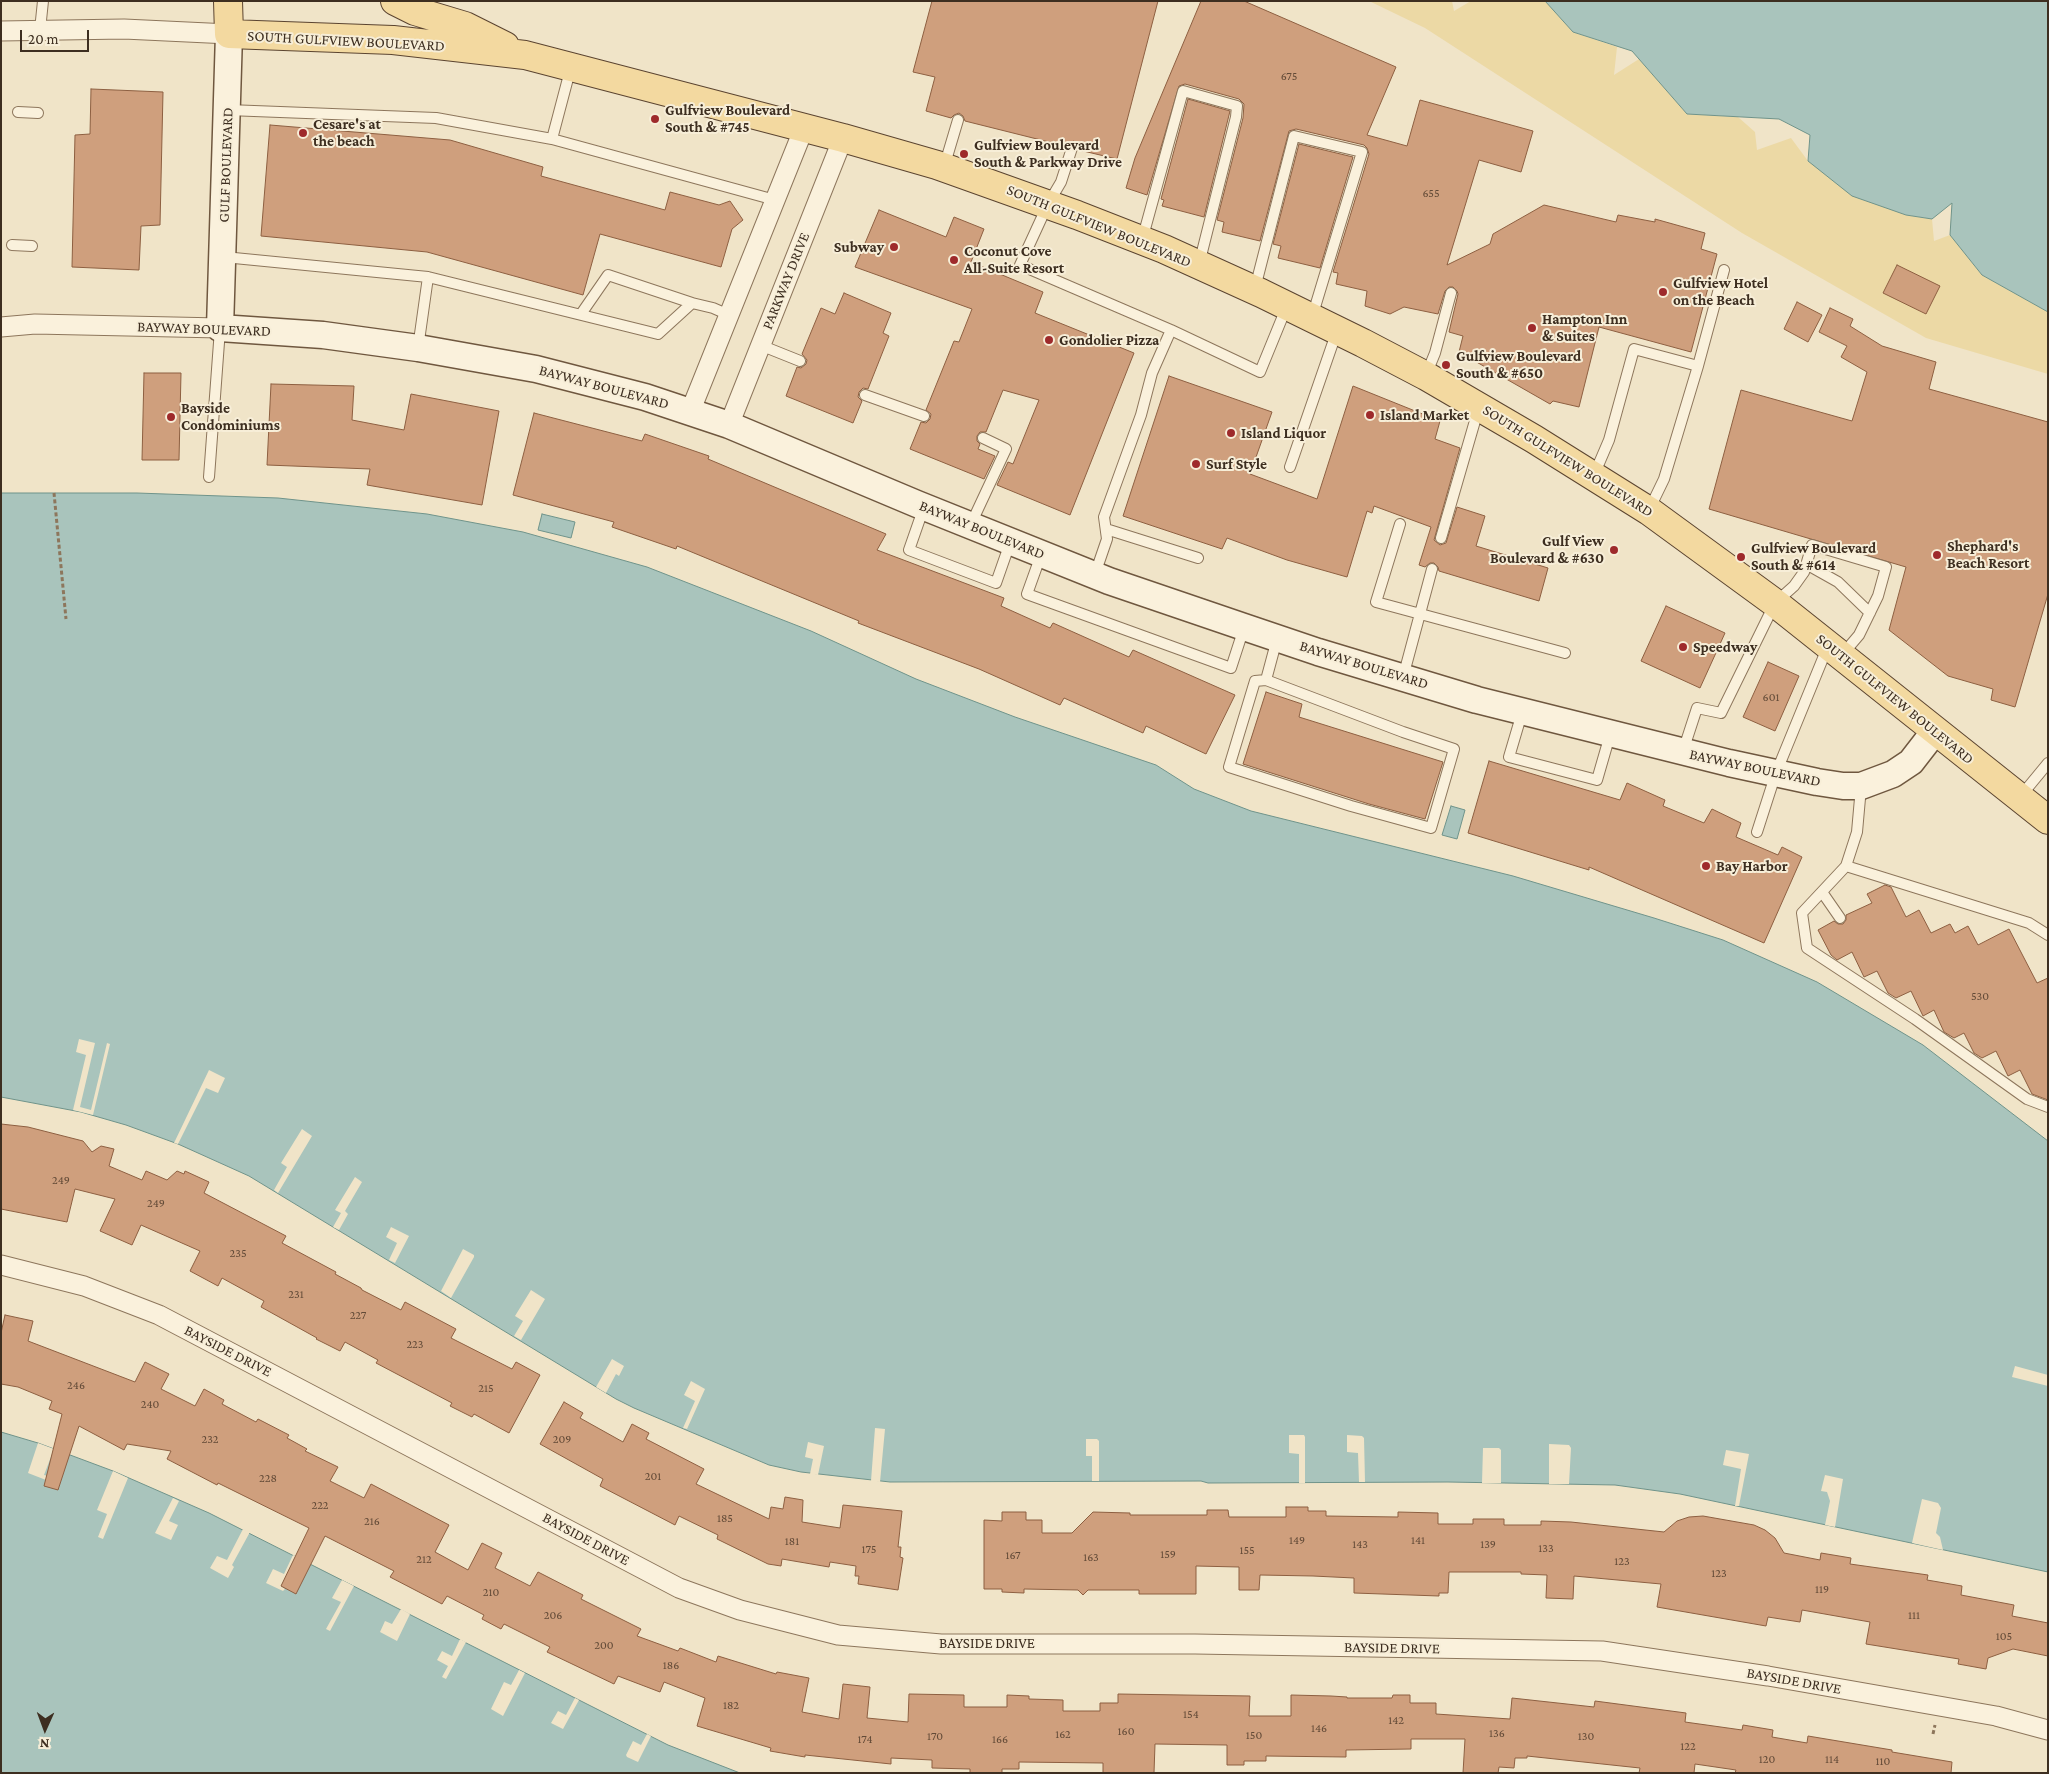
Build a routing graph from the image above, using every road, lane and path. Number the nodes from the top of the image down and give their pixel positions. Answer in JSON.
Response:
{"nodes":[{"id":1,"x":43,"y":1,"type":"edge"},
{"id":2,"x":228,"y":1,"type":"edge"},
{"id":3,"x":395,"y":1,"type":"edge"},
{"id":4,"x":40,"y":30,"type":"junction"},
{"id":5,"x":1,"y":31,"type":"edge"},
{"id":6,"x":229,"y":34,"type":"junction"},
{"id":7,"x":525,"y":55,"type":"junction"},
{"id":8,"x":571,"y":67,"type":"junction"},
{"id":9,"x":228,"y":110,"type":"junction"},
{"id":10,"x":18,"y":112,"type":"dead end"},
{"id":11,"x":38,"y":113,"type":"dead end"},
{"id":12,"x":958,"y":120,"type":"dead end"},
{"id":13,"x":804,"y":128,"type":"junction"},
{"id":14,"x":843,"y":138,"type":"junction"},
{"id":15,"x":552,"y":139,"type":"junction"},
{"id":16,"x":1072,"y":148,"type":"dead end"},
{"id":17,"x":943,"y":168,"type":"junction"},
{"id":18,"x":775,"y":200,"type":"junction"},
{"id":19,"x":1048,"y":204,"type":"junction"},
{"id":20,"x":1142,"y":241,"type":"junction"},
{"id":21,"x":12,"y":245,"type":"dead end"},
{"id":22,"x":32,"y":246,"type":"dead end"},
{"id":23,"x":222,"y":257,"type":"junction"},
{"id":24,"x":1198,"y":265,"type":"junction"},
{"id":25,"x":1724,"y":270,"type":"dead end"},
{"id":26,"x":428,"y":277,"type":"junction"},
{"id":27,"x":1255,"y":290,"type":"junction"},
{"id":28,"x":1452,"y":293,"type":"dead end"},
{"id":29,"x":692,"y":302,"type":"junction"},
{"id":30,"x":1287,"y":306,"type":"junction"},
{"id":31,"x":580,"y":314,"type":"junction"},
{"id":32,"x":729,"y":315,"type":"junction"},
{"id":33,"x":1311,"y":318,"type":"junction"},
{"id":34,"x":1,"y":327,"type":"edge"},
{"id":35,"x":220,"y":328,"type":"junction"},
{"id":36,"x":1171,"y":330,"type":"junction"},
{"id":37,"x":1337,"y":330,"type":"junction"},
{"id":38,"x":760,"y":345,"type":"junction"},
{"id":39,"x":418,"y":348,"type":"junction"},
{"id":40,"x":800,"y":361,"type":"dead end"},
{"id":41,"x":1698,"y":366,"type":"junction"},
{"id":42,"x":1426,"y":376,"type":"junction"},
{"id":43,"x":865,"y":395,"type":"dead end"},
{"id":44,"x":1479,"y":406,"type":"junction"},
{"id":45,"x":690,"y":412,"type":"junction"},
{"id":46,"x":924,"y":416,"type":"dead end"},
{"id":47,"x":729,"y":425,"type":"junction"},
{"id":48,"x":983,"y":438,"type":"dead end"},
{"id":49,"x":1290,"y":467,"type":"dead end"},
{"id":50,"x":1594,"y":476,"type":"junction"},
{"id":51,"x":209,"y":477,"type":"dead end"},
{"id":52,"x":54,"y":493,"type":"dead end"},
{"id":53,"x":924,"y":507,"type":"junction"},
{"id":54,"x":1648,"y":511,"type":"junction"},
{"id":55,"x":1400,"y":524,"type":"dead end"},
{"id":56,"x":970,"y":525,"type":"junction"},
{"id":57,"x":1106,"y":529,"type":"junction"},
{"id":58,"x":1441,"y":538,"type":"dead end"},
{"id":59,"x":1010,"y":542,"type":"junction"},
{"id":60,"x":1041,"y":554,"type":"junction"},
{"id":61,"x":1198,"y":558,"type":"dead end"},
{"id":62,"x":1806,"y":564,"type":"junction"},
{"id":63,"x":1432,"y":569,"type":"dead end"},
{"id":64,"x":1095,"y":575,"type":"junction"},
{"id":65,"x":1775,"y":603,"type":"junction"},
{"id":66,"x":1420,"y":614,"type":"junction"},
{"id":67,"x":1870,"y":614,"type":"junction"},
{"id":68,"x":66,"y":619,"type":"dead end"},
{"id":69,"x":1244,"y":627,"type":"junction"},
{"id":70,"x":1278,"y":638,"type":"junction"},
{"id":71,"x":1836,"y":650,"type":"junction"},
{"id":72,"x":1565,"y":653,"type":"dead end"},
{"id":73,"x":1402,"y":678,"type":"junction"},
{"id":74,"x":1266,"y":680,"type":"junction"},
{"id":75,"x":1522,"y":712,"type":"junction"},
{"id":76,"x":1935,"y":731,"type":"junction"},
{"id":77,"x":1610,"y":734,"type":"junction"},
{"id":78,"x":1683,"y":752,"type":"junction"},
{"id":79,"x":2048,"y":763,"type":"edge"},
{"id":80,"x":1776,"y":773,"type":"junction"},
{"id":81,"x":1861,"y":786,"type":"junction"},
{"id":82,"x":2019,"y":798,"type":"junction"},
{"id":83,"x":2048,"y":820,"type":"edge"},
{"id":84,"x":1758,"y":832,"type":"dead end"},
{"id":85,"x":1846,"y":866,"type":"junction"},
{"id":86,"x":1822,"y":892,"type":"junction"},
{"id":87,"x":1840,"y":918,"type":"dead end"},
{"id":88,"x":2048,"y":935,"type":"edge"},
{"id":89,"x":2048,"y":1107,"type":"edge"},
{"id":90,"x":1,"y":1265,"type":"edge"},
{"id":91,"x":2048,"y":1730,"type":"edge"}],
"edges":[{"from":1,"to":4,"type":"lane"},
{"from":2,"to":6,"type":"main road","name":"GULF BOULEVARD"},
{"from":3,"to":7,"type":"main road"},
{"from":4,"to":5,"type":"street","name":"SOUTH GULFVIEW BOULEVARD"},
{"from":4,"to":6,"type":"street","name":"SOUTH GULFVIEW BOULEVARD"},
{"from":6,"to":7,"type":"main road","name":"SOUTH GULFVIEW BOULEVARD"},
{"from":6,"to":9,"type":"street","name":"GULF BOULEVARD"},
{"from":7,"to":8,"type":"main road","name":"SOUTH GULFVIEW BOULEVARD"},
{"from":8,"to":13,"type":"main road","name":"SOUTH GULFVIEW BOULEVARD"},
{"from":8,"to":15,"type":"lane"},
{"from":9,"to":15,"type":"lane"},
{"from":9,"to":23,"type":"street","name":"GULF BOULEVARD"},
{"from":10,"to":11,"type":"lane"},
{"from":12,"to":17,"type":"lane"},
{"from":13,"to":14,"type":"main road","name":"SOUTH GULFVIEW BOULEVARD"},
{"from":13,"to":18,"type":"street"},
{"from":14,"to":17,"type":"main road","name":"SOUTH GULFVIEW BOULEVARD"},
{"from":14,"to":38,"type":"street","name":"PARKWAY DRIVE"},
{"from":15,"to":18,"type":"lane"},
{"from":16,"to":19,"type":"lane"},
{"from":17,"to":19,"type":"main road","name":"SOUTH GULFVIEW BOULEVARD"},
{"from":18,"to":32,"type":"street"},
{"from":19,"to":20,"type":"main road","name":"SOUTH GULFVIEW BOULEVARD"},
{"from":19,"to":36,"type":"lane"},
{"from":20,"to":24,"type":"main road","name":"SOUTH GULFVIEW BOULEVARD"},
{"from":20,"to":24,"type":"lane"},
{"from":21,"to":22,"type":"lane"},
{"from":23,"to":26,"type":"lane"},
{"from":23,"to":35,"type":"street","name":"GULF BOULEVARD"},
{"from":24,"to":27,"type":"main road","name":"SOUTH GULFVIEW BOULEVARD"},
{"from":25,"to":41,"type":"lane"},
{"from":26,"to":31,"type":"lane"},
{"from":26,"to":39,"type":"lane"},
{"from":27,"to":30,"type":"main road","name":"SOUTH GULFVIEW BOULEVARD"},
{"from":27,"to":33,"type":"lane"},
{"from":28,"to":42,"type":"lane"},
{"from":29,"to":31,"type":"lane"},
{"from":29,"to":31,"type":"lane"},
{"from":29,"to":32,"type":"lane"},
{"from":30,"to":33,"type":"main road","name":"SOUTH GULFVIEW BOULEVARD"},
{"from":30,"to":36,"type":"lane"},
{"from":32,"to":45,"type":"street"},
{"from":33,"to":37,"type":"main road","name":"SOUTH GULFVIEW BOULEVARD"},
{"from":34,"to":35,"type":"street","name":"BAYWAY BOULEVARD"},
{"from":35,"to":39,"type":"street","name":"BAYWAY BOULEVARD"},
{"from":35,"to":51,"type":"lane"},
{"from":36,"to":57,"type":"lane"},
{"from":37,"to":42,"type":"main road","name":"SOUTH GULFVIEW BOULEVARD"},
{"from":37,"to":49,"type":"lane"},
{"from":38,"to":40,"type":"lane"},
{"from":38,"to":47,"type":"street","name":"PARKWAY DRIVE"},
{"from":39,"to":45,"type":"street","name":"BAYWAY BOULEVARD"},
{"from":41,"to":50,"type":"lane"},
{"from":41,"to":54,"type":"lane"},
{"from":42,"to":44,"type":"main road","name":"SOUTH GULFVIEW BOULEVARD"},
{"from":43,"to":46,"type":"lane"},
{"from":44,"to":50,"type":"main road","name":"SOUTH GULFVIEW BOULEVARD"},
{"from":44,"to":58,"type":"lane"},
{"from":45,"to":47,"type":"street","name":"BAYWAY BOULEVARD"},
{"from":47,"to":53,"type":"street","name":"BAYWAY BOULEVARD"},
{"from":48,"to":56,"type":"lane"},
{"from":50,"to":54,"type":"main road","name":"SOUTH GULFVIEW BOULEVARD"},
{"from":52,"to":68,"type":"path"},
{"from":53,"to":56,"type":"street","name":"BAYWAY BOULEVARD"},
{"from":53,"to":59,"type":"lane"},
{"from":54,"to":65,"type":"main road","name":"SOUTH GULFVIEW BOULEVARD"},
{"from":55,"to":66,"type":"lane"},
{"from":56,"to":59,"type":"street","name":"BAYWAY BOULEVARD"},
{"from":57,"to":61,"type":"lane"},
{"from":57,"to":64,"type":"lane"},
{"from":59,"to":60,"type":"street","name":"BAYWAY BOULEVARD"},
{"from":60,"to":64,"type":"street","name":"BAYWAY BOULEVARD"},
{"from":60,"to":69,"type":"lane"},
{"from":62,"to":65,"type":"lane"},
{"from":62,"to":67,"type":"lane"},
{"from":62,"to":67,"type":"lane"},
{"from":63,"to":66,"type":"lane"},
{"from":64,"to":69,"type":"street","name":"BAYWAY BOULEVARD"},
{"from":65,"to":71,"type":"main road","name":"SOUTH GULFVIEW BOULEVARD"},
{"from":65,"to":78,"type":"lane"},
{"from":66,"to":72,"type":"lane"},
{"from":66,"to":73,"type":"lane"},
{"from":67,"to":71,"type":"lane"},
{"from":69,"to":70,"type":"street","name":"BAYWAY BOULEVARD"},
{"from":70,"to":73,"type":"street","name":"BAYWAY BOULEVARD"},
{"from":70,"to":74,"type":"lane"},
{"from":71,"to":76,"type":"main road","name":"SOUTH GULFVIEW BOULEVARD"},
{"from":71,"to":80,"type":"lane"},
{"from":73,"to":75,"type":"street","name":"BAYWAY BOULEVARD"},
{"from":74,"to":74,"type":"lane"},
{"from":75,"to":77,"type":"street","name":"BAYWAY BOULEVARD"},
{"from":75,"to":77,"type":"lane"},
{"from":76,"to":81,"type":"street","name":"BAYWAY BOULEVARD"},
{"from":76,"to":82,"type":"main road","name":"SOUTH GULFVIEW BOULEVARD"},
{"from":77,"to":78,"type":"street","name":"BAYWAY BOULEVARD"},
{"from":78,"to":80,"type":"street","name":"BAYWAY BOULEVARD"},
{"from":79,"to":82,"type":"lane"},
{"from":80,"to":81,"type":"street","name":"BAYWAY BOULEVARD"},
{"from":80,"to":84,"type":"lane"},
{"from":81,"to":85,"type":"lane"},
{"from":82,"to":83,"type":"main road","name":"SOUTH GULFVIEW BOULEVARD"},
{"from":85,"to":86,"type":"lane"},
{"from":85,"to":88,"type":"lane"},
{"from":86,"to":87,"type":"lane"},
{"from":86,"to":89,"type":"lane"},
{"from":90,"to":91,"type":"street","name":"BAYSIDE DRIVE"}]}
